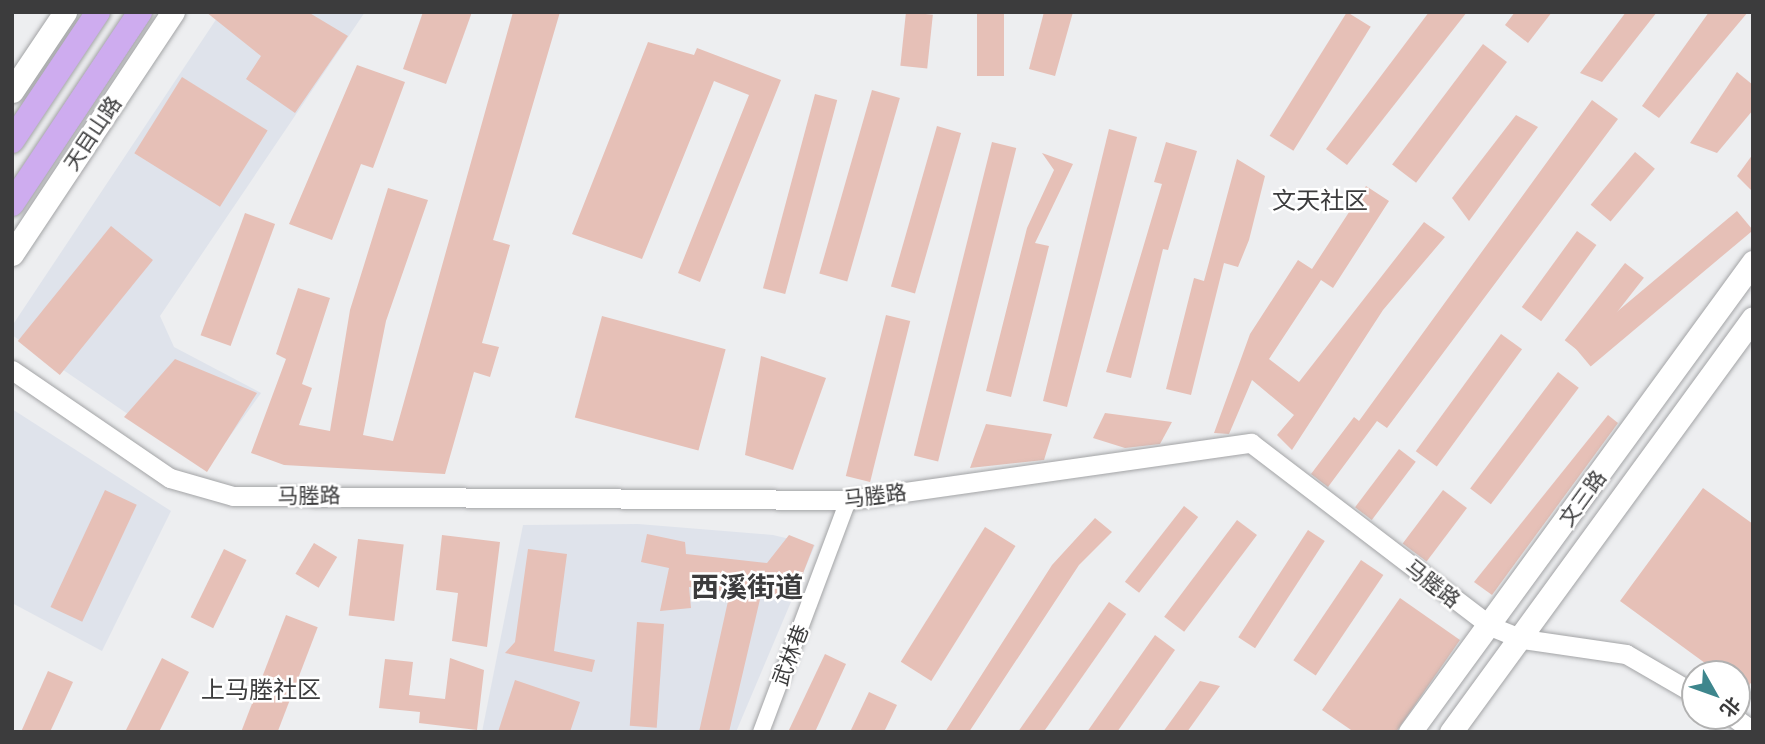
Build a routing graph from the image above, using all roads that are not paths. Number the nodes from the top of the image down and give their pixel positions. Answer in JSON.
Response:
{"nodes":[{"id":1,"x":65,"y":12,"type":"edge"},
{"id":2,"x":98,"y":12,"type":"edge"},
{"id":3,"x":140,"y":12,"type":"edge"},
{"id":4,"x":173,"y":12,"type":"edge"},
{"id":5,"x":12,"y":91,"type":"edge"},
{"id":6,"x":12,"y":141,"type":"edge"},
{"id":7,"x":12,"y":204,"type":"edge"},
{"id":8,"x":12,"y":254,"type":"edge"},
{"id":9,"x":1753,"y":262,"type":"edge"},
{"id":10,"x":1753,"y":318,"type":"edge"},
{"id":11,"x":12,"y":370,"type":"edge"},
{"id":12,"x":848,"y":500,"type":"junction"},
{"id":13,"x":1490,"y":626,"type":"junction"},
{"id":14,"x":1523,"y":639,"type":"junction"},
{"id":15,"x":1681,"y":686,"type":"edge"},
{"id":16,"x":761,"y":732,"type":"edge"},
{"id":17,"x":1410,"y":732,"type":"edge"},
{"id":18,"x":1451,"y":732,"type":"edge"}],
"edges":[{"from":1,"to":5,"type":"main road"},
{"from":2,"to":6,"type":"main road"},
{"from":3,"to":7,"type":"main road","name":"天目山路"},
{"from":4,"to":8,"type":"main road","name":"天目山路"},
{"from":9,"to":13,"type":"main road","name":"文三路"},
{"from":10,"to":14,"type":"main road","name":"文三路"},
{"from":11,"to":12,"type":"street","name":"马塍路"},
{"from":12,"to":13,"type":"street","name":"马塍路"},
{"from":12,"to":16,"type":"street","name":"武林巷"},
{"from":13,"to":14,"type":"street","name":"马塍路"},
{"from":13,"to":17,"type":"main road","name":"文三路"},
{"from":14,"to":15,"type":"street","name":"马塍路"},
{"from":14,"to":18,"type":"main road","name":"文三路"}]}
